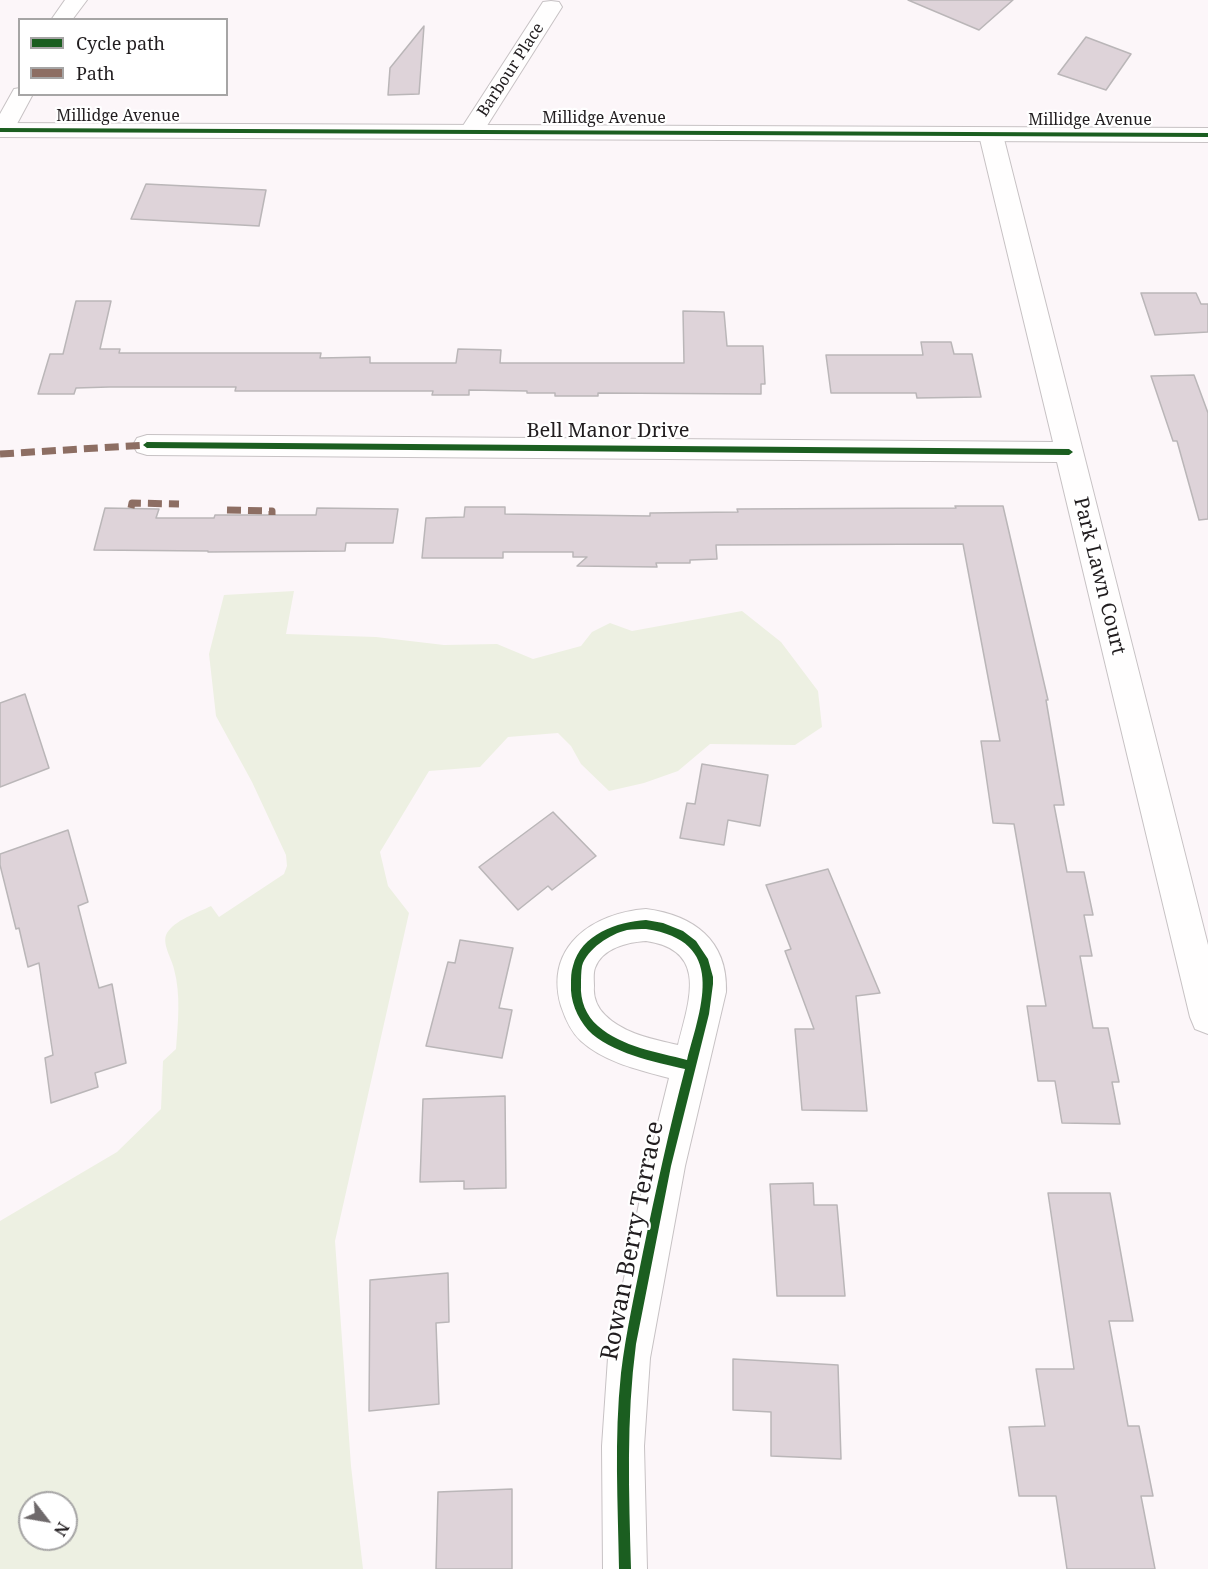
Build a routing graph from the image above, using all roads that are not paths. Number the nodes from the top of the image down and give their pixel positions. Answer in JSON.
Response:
{"nodes":[{"id":1,"x":76,"y":0,"type":"edge"},
{"id":2,"x":551,"y":7,"type":"dead end"},
{"id":3,"x":62,"y":18,"type":"edge"},
{"id":4,"x":21,"y":96,"type":"edge"},
{"id":5,"x":2,"y":130,"type":"edge"},
{"id":6,"x":471,"y":132,"type":"junction"},
{"id":7,"x":991,"y":135,"type":"junction"},
{"id":8,"x":1208,"y":135,"type":"edge"},
{"id":9,"x":147,"y":445,"type":"dead end"},
{"id":10,"x":1069,"y":452,"type":"junction"},
{"id":11,"x":1208,"y":1017,"type":"edge"},
{"id":12,"x":691,"y":1066,"type":"dead end"},
{"id":13,"x":625,"y":1569,"type":"edge"}],
"edges":[{"from":1,"to":3,"type":"street"},
{"from":2,"to":6,"type":"street","name":"Barbour Place"},
{"from":4,"to":5,"type":"street"},
{"from":5,"to":6,"type":"street","name":"Millidge Avenue"},
{"from":6,"to":7,"type":"street","name":"Millidge Avenue"},
{"from":7,"to":8,"type":"street","name":"Millidge Avenue"},
{"from":7,"to":10,"type":"street","name":"Park Lawn Court"},
{"from":9,"to":10,"type":"street","name":"Bell Manor Drive"},
{"from":10,"to":11,"type":"street","name":"Park Lawn Court"},
{"from":12,"to":13,"type":"street","name":"Rowan Berry Terrace"}]}
